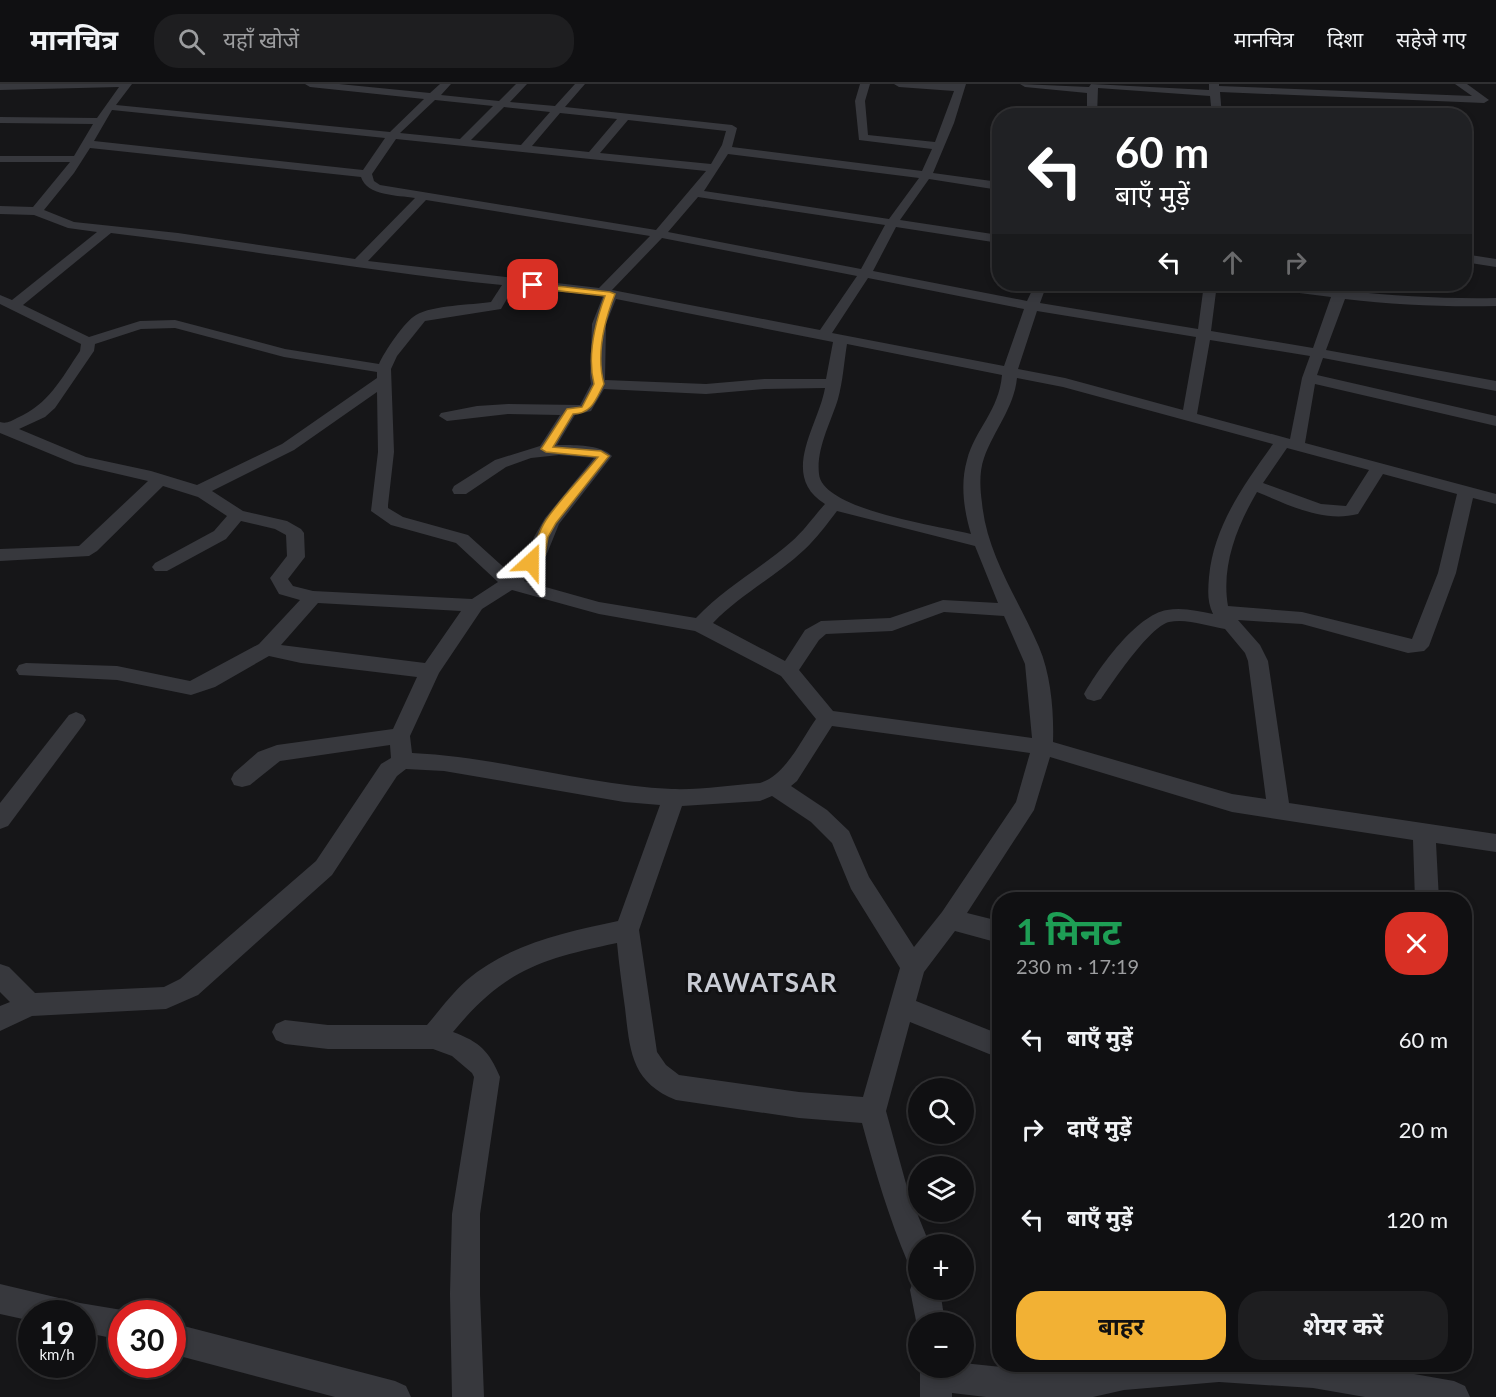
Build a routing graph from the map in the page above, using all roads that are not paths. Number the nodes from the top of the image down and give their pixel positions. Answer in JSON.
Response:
{"nodes":[{"id":1,"x":125,"y":84,"type":"edge"},
{"id":2,"x":309,"y":84,"type":"edge"},
{"id":3,"x":446,"y":84,"type":"edge"},
{"id":4,"x":522,"y":84,"type":"edge"},
{"id":5,"x":580,"y":84,"type":"edge"},
{"id":6,"x":865,"y":84,"type":"edge"},
{"id":7,"x":899,"y":84,"type":"edge"},
{"id":8,"x":1025,"y":84,"type":"edge"},
{"id":9,"x":1460,"y":84,"type":"edge"},
{"id":10,"x":43,"y":86,"type":"edge"},
{"id":11,"x":340,"y":86,"type":"edge"},
{"id":12,"x":959,"y":86,"type":"edge"},
{"id":13,"x":1095,"y":86,"type":"edge"},
{"id":14,"x":0,"y":87,"type":"edge"},
{"id":15,"x":1214,"y":88,"type":"edge"},
{"id":16,"x":432,"y":97,"type":"junction"},
{"id":17,"x":501,"y":104,"type":"junction"},
{"id":18,"x":109,"y":106,"type":"junction"},
{"id":19,"x":1093,"y":108,"type":"edge"},
{"id":20,"x":1216,"y":108,"type":"edge"},
{"id":21,"x":558,"y":110,"type":"junction"},
{"id":22,"x":625,"y":117,"type":"junction"},
{"id":23,"x":1,"y":121,"type":"edge"},
{"id":24,"x":100,"y":121,"type":"junction"},
{"id":25,"x":392,"y":136,"type":"junction"},
{"id":26,"x":463,"y":142,"type":"junction"},
{"id":27,"x":87,"y":144,"type":"junction"},
{"id":28,"x":940,"y":146,"type":"junction"},
{"id":29,"x":525,"y":148,"type":"junction"},
{"id":30,"x":726,"y":150,"type":"junction"},
{"id":31,"x":860,"y":151,"type":"junction"},
{"id":32,"x":592,"y":155,"type":"junction"},
{"id":33,"x":0,"y":159,"type":"edge"},
{"id":34,"x":78,"y":159,"type":"junction"},
{"id":35,"x":713,"y":168,"type":"junction"},
{"id":36,"x":366,"y":174,"type":"junction"},
{"id":37,"x":927,"y":174,"type":"junction"},
{"id":38,"x":992,"y":185,"type":"edge"},
{"id":39,"x":696,"y":193,"type":"junction"},
{"id":40,"x":423,"y":196,"type":"junction"},
{"id":41,"x":0,"y":210,"type":"edge"},
{"id":42,"x":36,"y":211,"type":"junction"},
{"id":43,"x":893,"y":222,"type":"junction"},
{"id":44,"x":108,"y":229,"type":"junction"},
{"id":45,"x":660,"y":234,"type":"junction"},
{"id":46,"x":992,"y":238,"type":"edge"},
{"id":47,"x":1472,"y":259,"type":"edge"},
{"id":48,"x":1496,"y":263,"type":"edge"},
{"id":49,"x":358,"y":264,"type":"junction"},
{"id":50,"x":864,"y":275,"type":"junction"},
{"id":51,"x":510,"y":283,"type":"junction"},
{"id":52,"x":1038,"y":291,"type":"edge"},
{"id":53,"x":1210,"y":291,"type":"edge"},
{"id":54,"x":1340,"y":291,"type":"edge"},
{"id":55,"x":1356,"y":291,"type":"edge"},
{"id":56,"x":606,"y":293,"type":"junction"},
{"id":57,"x":0,"y":299,"type":"edge"},
{"id":58,"x":1496,"y":302,"type":"edge"},
{"id":59,"x":14,"y":305,"type":"junction"},
{"id":60,"x":1031,"y":306,"type":"junction"},
{"id":61,"x":1204,"y":334,"type":"junction"},
{"id":62,"x":823,"y":336,"type":"junction"},
{"id":63,"x":840,"y":341,"type":"junction"},
{"id":64,"x":88,"y":342,"type":"junction"},
{"id":65,"x":1319,"y":354,"type":"junction"},
{"id":66,"x":1011,"y":370,"type":"junction"},
{"id":67,"x":384,"y":374,"type":"junction"},
{"id":68,"x":1309,"y":378,"type":"junction"},
{"id":69,"x":833,"y":383,"type":"junction"},
{"id":70,"x":599,"y":384,"type":"junction"},
{"id":71,"x":1496,"y":386,"type":"edge"},
{"id":72,"x":570,"y":411,"type":"junction"},
{"id":73,"x":447,"y":416,"type":"dead end"},
{"id":74,"x":1189,"y":417,"type":"junction"},
{"id":75,"x":1496,"y":421,"type":"edge"},
{"id":76,"x":3,"y":428,"type":"edge"},
{"id":77,"x":1290,"y":443,"type":"junction"},
{"id":78,"x":546,"y":449,"type":"junction"},
{"id":79,"x":1379,"y":467,"type":"junction"},
{"id":80,"x":160,"y":479,"type":"junction"},
{"id":81,"x":1254,"y":485,"type":"junction"},
{"id":82,"x":460,"y":490,"type":"dead end"},
{"id":83,"x":1466,"y":490,"type":"junction"},
{"id":84,"x":199,"y":491,"type":"junction"},
{"id":85,"x":1496,"y":499,"type":"edge"},
{"id":86,"x":834,"y":503,"type":"junction"},
{"id":87,"x":237,"y":515,"type":"junction"},
{"id":88,"x":982,"y":542,"type":"junction"},
{"id":89,"x":0,"y":555,"type":"edge"},
{"id":90,"x":161,"y":567,"type":"dead end"},
{"id":91,"x":510,"y":583,"type":"junction"},
{"id":92,"x":313,"y":597,"type":"junction"},
{"id":93,"x":475,"y":605,"type":"junction"},
{"id":94,"x":1011,"y":610,"type":"junction"},
{"id":95,"x":1226,"y":618,"type":"junction"},
{"id":96,"x":700,"y":625,"type":"junction"},
{"id":97,"x":266,"y":649,"type":"junction"},
{"id":98,"x":26,"y":670,"type":"dead end"},
{"id":99,"x":788,"y":670,"type":"junction"},
{"id":100,"x":430,"y":671,"type":"junction"},
{"id":101,"x":1094,"y":694,"type":"dead end"},
{"id":102,"x":827,"y":718,"type":"junction"},
{"id":103,"x":76,"y":720,"type":"dead end"},
{"id":104,"x":400,"y":736,"type":"junction"},
{"id":105,"x":1042,"y":747,"type":"junction"},
{"id":106,"x":402,"y":761,"type":"junction"},
{"id":107,"x":242,"y":779,"type":"dead end"},
{"id":108,"x":775,"y":787,"type":"junction"},
{"id":109,"x":674,"y":798,"type":"junction"},
{"id":110,"x":1279,"y":811,"type":"junction"},
{"id":111,"x":0,"y":820,"type":"edge"},
{"id":112,"x":1424,"y":833,"type":"junction"},
{"id":113,"x":1496,"y":843,"type":"edge"},
{"id":114,"x":1427,"y":892,"type":"edge"},
{"id":115,"x":950,"y":919,"type":"junction"},
{"id":116,"x":627,"y":930,"type":"junction"},
{"id":117,"x":992,"y":930,"type":"edge"},
{"id":118,"x":913,"y":967,"type":"junction"},
{"id":119,"x":0,"y":975,"type":"edge"},
{"id":120,"x":30,"y":1005,"type":"junction"},
{"id":121,"x":901,"y":1007,"type":"junction"},
{"id":122,"x":0,"y":1019,"type":"edge"},
{"id":123,"x":285,"y":1032,"type":"dead end"},
{"id":124,"x":433,"y":1037,"type":"junction"},
{"id":125,"x":992,"y":1043,"type":"edge"},
{"id":126,"x":872,"y":1111,"type":"junction"},
{"id":127,"x":911,"y":1234,"type":"edge"},
{"id":128,"x":0,"y":1299,"type":"edge"},
{"id":129,"x":18,"y":1303,"type":"edge"},
{"id":130,"x":186,"y":1342,"type":"edge"},
{"id":131,"x":1148,"y":1372,"type":"edge"},
{"id":132,"x":1332,"y":1372,"type":"edge"},
{"id":133,"x":936,"y":1380,"type":"edge"},
{"id":134,"x":395,"y":1397,"type":"edge"},
{"id":135,"x":468,"y":1397,"type":"edge"},
{"id":136,"x":1454,"y":1397,"type":"edge"}],
"edges":[{"from":1,"to":10,"type":"street"},
{"from":1,"to":18,"type":"street"},
{"from":2,"to":11,"type":"street"},
{"from":3,"to":16,"type":"street"},
{"from":4,"to":17,"type":"street"},
{"from":5,"to":21,"type":"street"},
{"from":6,"to":31,"type":"street"},
{"from":7,"to":12,"type":"street"},
{"from":8,"to":13,"type":"street"},
{"from":9,"to":15,"type":"street"},
{"from":10,"to":14,"type":"street"},
{"from":10,"to":23,"type":"street"},
{"from":11,"to":16,"type":"street"},
{"from":12,"to":28,"type":"street"},
{"from":13,"to":15,"type":"street"},
{"from":13,"to":19,"type":"street"},
{"from":15,"to":20,"type":"street"},
{"from":16,"to":17,"type":"street"},
{"from":16,"to":25,"type":"street"},
{"from":17,"to":21,"type":"street"},
{"from":17,"to":26,"type":"street"},
{"from":18,"to":24,"type":"street"},
{"from":18,"to":25,"type":"street"},
{"from":21,"to":22,"type":"street"},
{"from":21,"to":29,"type":"street"},
{"from":22,"to":30,"type":"street"},
{"from":22,"to":32,"type":"street"},
{"from":23,"to":24,"type":"street"},
{"from":24,"to":27,"type":"street"},
{"from":25,"to":26,"type":"street"},
{"from":25,"to":36,"type":"street"},
{"from":26,"to":29,"type":"street"},
{"from":27,"to":34,"type":"street"},
{"from":27,"to":36,"type":"street"},
{"from":28,"to":31,"type":"street"},
{"from":28,"to":37,"type":"street"},
{"from":29,"to":32,"type":"street"},
{"from":30,"to":31,"type":"street"},
{"from":30,"to":35,"type":"street"},
{"from":31,"to":37,"type":"street"},
{"from":32,"to":35,"type":"street"},
{"from":33,"to":34,"type":"street"},
{"from":34,"to":42,"type":"street"},
{"from":35,"to":39,"type":"street"},
{"from":36,"to":40,"type":"street"},
{"from":37,"to":38,"type":"street"},
{"from":37,"to":43,"type":"street"},
{"from":39,"to":43,"type":"street"},
{"from":39,"to":45,"type":"street"},
{"from":40,"to":45,"type":"street"},
{"from":40,"to":49,"type":"street"},
{"from":41,"to":42,"type":"street"},
{"from":42,"to":44,"type":"street"},
{"from":43,"to":46,"type":"street"},
{"from":43,"to":50,"type":"street"},
{"from":44,"to":49,"type":"street"},
{"from":44,"to":59,"type":"street"},
{"from":45,"to":50,"type":"street"},
{"from":45,"to":56,"type":"street"},
{"from":47,"to":48,"type":"street"},
{"from":49,"to":51,"type":"street"},
{"from":50,"to":60,"type":"street"},
{"from":50,"to":62,"type":"street"},
{"from":51,"to":56,"type":"street"},
{"from":51,"to":67,"type":"street"},
{"from":52,"to":60,"type":"street"},
{"from":53,"to":61,"type":"street"},
{"from":54,"to":65,"type":"street"},
{"from":55,"to":58,"type":"street"},
{"from":56,"to":62,"type":"street"},
{"from":56,"to":70,"type":"street"},
{"from":57,"to":59,"type":"street"},
{"from":59,"to":64,"type":"street"},
{"from":60,"to":61,"type":"street"},
{"from":60,"to":66,"type":"street"},
{"from":61,"to":65,"type":"street"},
{"from":61,"to":74,"type":"street"},
{"from":62,"to":63,"type":"street"},
{"from":63,"to":66,"type":"street"},
{"from":63,"to":69,"type":"street"},
{"from":64,"to":67,"type":"street"},
{"from":64,"to":76,"type":"street"},
{"from":65,"to":68,"type":"street"},
{"from":65,"to":71,"type":"street"},
{"from":66,"to":74,"type":"street"},
{"from":66,"to":88,"type":"street"},
{"from":67,"to":84,"type":"street"},
{"from":67,"to":91,"type":"street"},
{"from":68,"to":75,"type":"street"},
{"from":68,"to":77,"type":"street"},
{"from":69,"to":70,"type":"street"},
{"from":69,"to":86,"type":"street"},
{"from":70,"to":72,"type":"street"},
{"from":72,"to":73,"type":"street"},
{"from":72,"to":78,"type":"street"},
{"from":74,"to":77,"type":"street"},
{"from":76,"to":80,"type":"street"},
{"from":77,"to":79,"type":"street"},
{"from":77,"to":81,"type":"street"},
{"from":78,"to":82,"type":"street"},
{"from":78,"to":91,"type":"street"},
{"from":79,"to":81,"type":"street"},
{"from":79,"to":83,"type":"street"},
{"from":80,"to":84,"type":"street"},
{"from":80,"to":89,"type":"street"},
{"from":81,"to":95,"type":"street"},
{"from":83,"to":85,"type":"street"},
{"from":83,"to":95,"type":"street"},
{"from":84,"to":87,"type":"street"},
{"from":86,"to":88,"type":"street"},
{"from":86,"to":96,"type":"street"},
{"from":87,"to":90,"type":"street"},
{"from":87,"to":92,"type":"street"},
{"from":88,"to":94,"type":"street"},
{"from":91,"to":93,"type":"street"},
{"from":91,"to":96,"type":"street"},
{"from":92,"to":93,"type":"street"},
{"from":92,"to":97,"type":"street"},
{"from":93,"to":100,"type":"street"},
{"from":94,"to":99,"type":"street"},
{"from":94,"to":105,"type":"street"},
{"from":95,"to":101,"type":"street"},
{"from":95,"to":110,"type":"street"},
{"from":96,"to":99,"type":"street"},
{"from":97,"to":98,"type":"street"},
{"from":97,"to":100,"type":"street"},
{"from":99,"to":102,"type":"street"},
{"from":100,"to":104,"type":"street"},
{"from":102,"to":105,"type":"street"},
{"from":102,"to":108,"type":"street"},
{"from":103,"to":111,"type":"street"},
{"from":104,"to":106,"type":"street"},
{"from":104,"to":107,"type":"street"},
{"from":105,"to":110,"type":"street"},
{"from":105,"to":115,"type":"street"},
{"from":106,"to":109,"type":"street"},
{"from":106,"to":120,"type":"street"},
{"from":108,"to":109,"type":"street"},
{"from":108,"to":118,"type":"street"},
{"from":109,"to":116,"type":"street"},
{"from":110,"to":112,"type":"street"},
{"from":112,"to":113,"type":"street"},
{"from":112,"to":114,"type":"street"},
{"from":115,"to":117,"type":"street"},
{"from":115,"to":118,"type":"street"},
{"from":116,"to":124,"type":"street"},
{"from":116,"to":126,"type":"street"},
{"from":118,"to":121,"type":"street"},
{"from":119,"to":120,"type":"street"},
{"from":120,"to":122,"type":"street"},
{"from":121,"to":125,"type":"street"},
{"from":121,"to":126,"type":"street"},
{"from":123,"to":124,"type":"street"},
{"from":124,"to":135,"type":"street"},
{"from":126,"to":127,"type":"street"},
{"from":128,"to":129,"type":"street"},
{"from":130,"to":134,"type":"street"},
{"from":131,"to":133,"type":"street"},
{"from":132,"to":136,"type":"street"}]}
